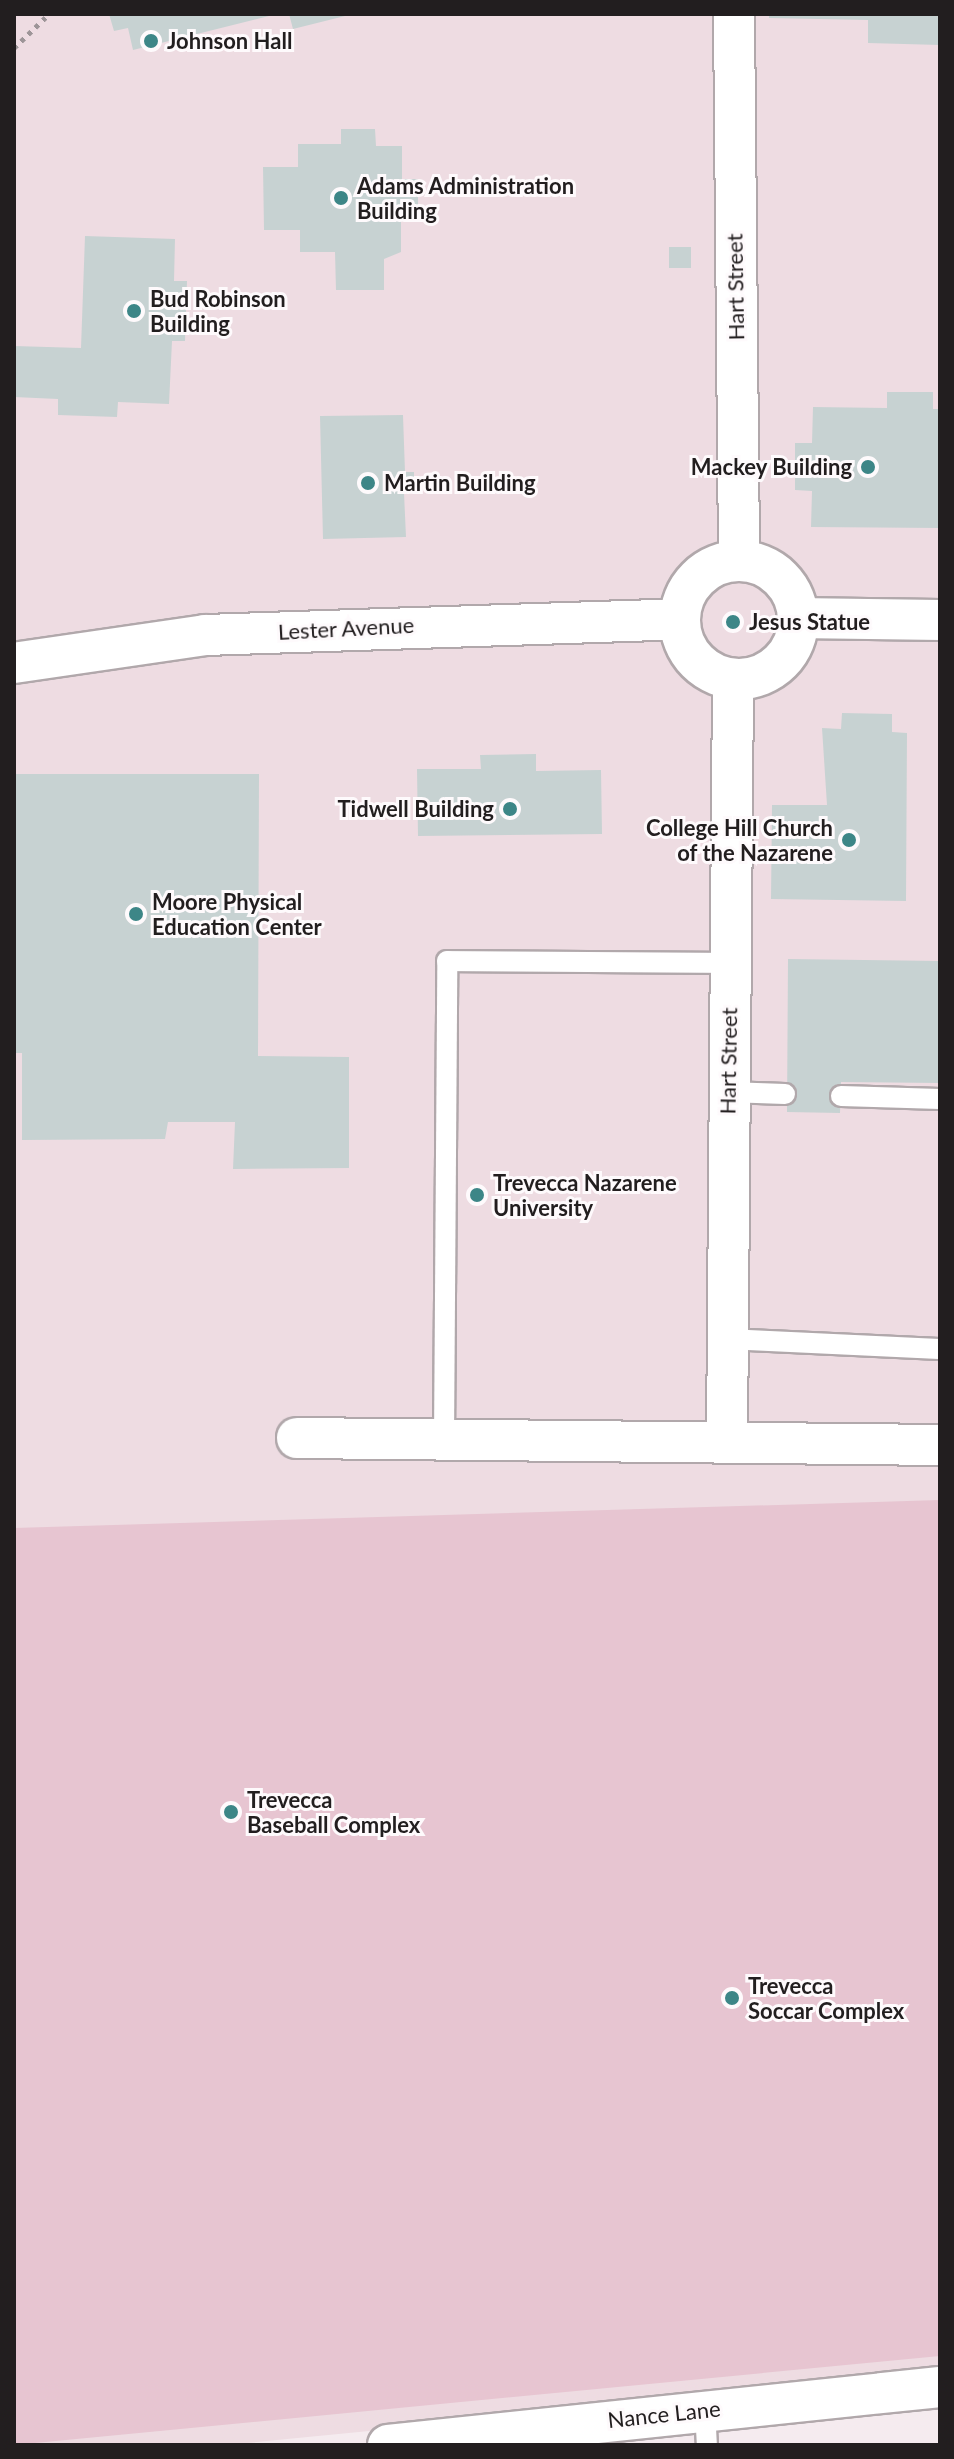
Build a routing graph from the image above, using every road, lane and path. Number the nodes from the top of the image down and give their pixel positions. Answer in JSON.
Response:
{"nodes":[{"id":1,"x":49,"y":14,"type":"edge"},
{"id":2,"x":734,"y":14,"type":"edge"},
{"id":3,"x":14,"y":48,"type":"edge"},
{"id":4,"x":739,"y":559,"type":"junction"},
{"id":5,"x":799,"y":618,"type":"junction"},
{"id":6,"x":679,"y":619,"type":"junction"},
{"id":7,"x":940,"y":620,"type":"edge"},
{"id":8,"x":14,"y":663,"type":"edge"},
{"id":9,"x":733,"y":680,"type":"junction"},
{"id":10,"x":729,"y":963,"type":"junction"},
{"id":11,"x":728,"y":1092,"type":"junction"},
{"id":12,"x":785,"y":1094,"type":"dead end"},
{"id":13,"x":841,"y":1096,"type":"dead end"},
{"id":14,"x":940,"y":1099,"type":"edge"},
{"id":15,"x":726,"y":1339,"type":"junction"},
{"id":16,"x":940,"y":1349,"type":"edge"},
{"id":17,"x":297,"y":1438,"type":"dead end"},
{"id":18,"x":444,"y":1440,"type":"junction"},
{"id":19,"x":727,"y":1443,"type":"junction"},
{"id":20,"x":940,"y":1445,"type":"edge"},
{"id":21,"x":940,"y":2387,"type":"edge"},
{"id":22,"x":706,"y":2427,"type":"edge"},
{"id":23,"x":388,"y":2445,"type":"edge"}],
"edges":[{"from":1,"to":3,"type":"path"},
{"from":2,"to":4,"type":"street","name":"Hart Street"},
{"from":4,"to":5,"type":"street"},
{"from":4,"to":6,"type":"street"},
{"from":5,"to":7,"type":"street"},
{"from":5,"to":9,"type":"street"},
{"from":6,"to":8,"type":"street","name":"Lester Avenue"},
{"from":6,"to":9,"type":"street"},
{"from":9,"to":10,"type":"street","name":"Hart Street"},
{"from":10,"to":11,"type":"street","name":"Hart Street"},
{"from":10,"to":18,"type":"lane"},
{"from":11,"to":12,"type":"lane"},
{"from":11,"to":15,"type":"street","name":"Hart Street"},
{"from":13,"to":14,"type":"lane"},
{"from":15,"to":16,"type":"lane"},
{"from":15,"to":19,"type":"street","name":"Hart Street"},
{"from":17,"to":18,"type":"street"},
{"from":18,"to":19,"type":"street"},
{"from":19,"to":20,"type":"street"},
{"from":21,"to":22,"type":"street","name":"Nance Lane"},
{"from":22,"to":23,"type":"street","name":"Nance Lane"}]}
